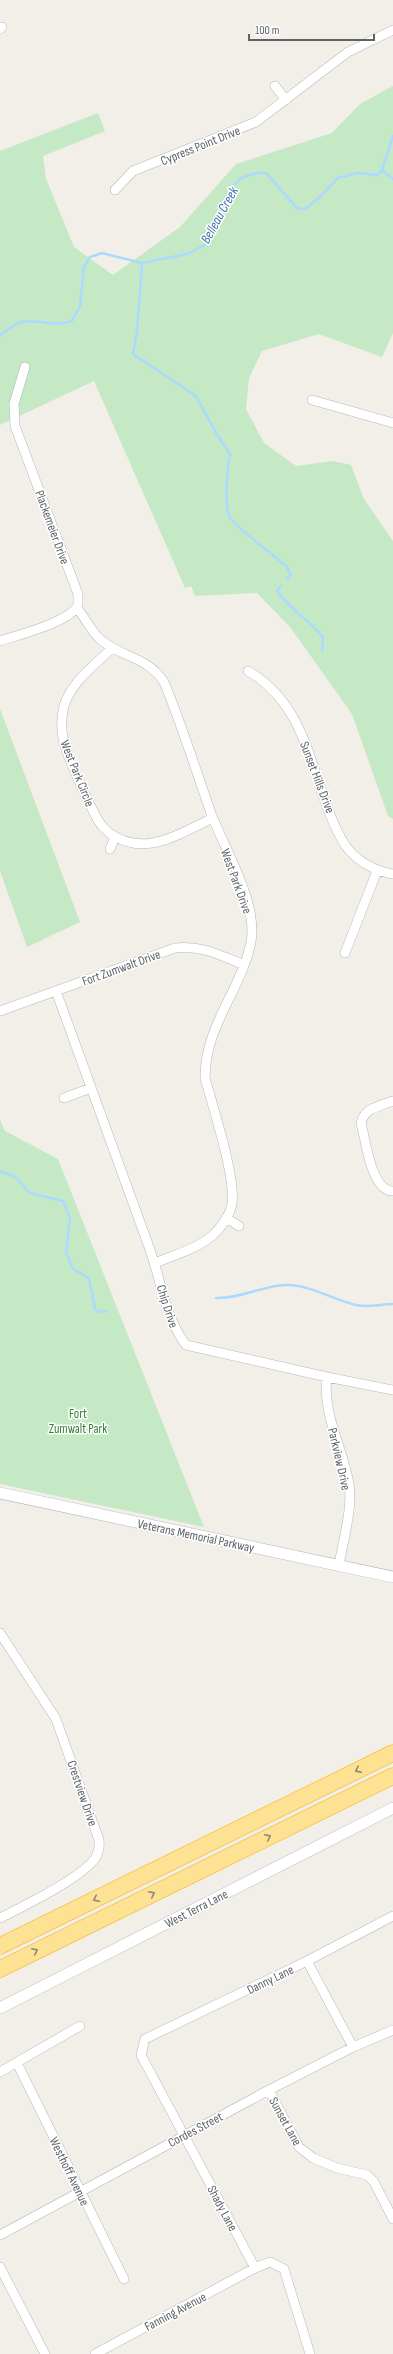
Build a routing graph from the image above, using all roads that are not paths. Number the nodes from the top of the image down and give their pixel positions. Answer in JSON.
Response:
{"nodes":[{"id":1,"x":393,"y":30,"type":"edge"},
{"id":2,"x":275,"y":86,"type":"dead end"},
{"id":3,"x":286,"y":100,"type":"junction"},
{"id":4,"x":115,"y":190,"type":"dead end"},
{"id":5,"x":25,"y":367,"type":"dead end"},
{"id":6,"x":312,"y":400,"type":"dead end"},
{"id":7,"x":393,"y":423,"type":"edge"},
{"id":8,"x":76,"y":608,"type":"junction"},
{"id":9,"x":0,"y":641,"type":"edge"},
{"id":10,"x":112,"y":648,"type":"junction"},
{"id":11,"x":248,"y":671,"type":"dead end"},
{"id":12,"x":213,"y":818,"type":"junction"},
{"id":13,"x":115,"y":837,"type":"junction"},
{"id":14,"x":110,"y":849,"type":"dead end"},
{"id":15,"x":377,"y":870,"type":"junction"},
{"id":16,"x":393,"y":874,"type":"edge"},
{"id":17,"x":345,"y":953,"type":"dead end"},
{"id":18,"x":244,"y":965,"type":"junction"},
{"id":19,"x":56,"y":991,"type":"junction"},
{"id":20,"x":0,"y":1011,"type":"edge"},
{"id":21,"x":91,"y":1088,"type":"junction"},
{"id":22,"x":64,"y":1098,"type":"dead end"},
{"id":23,"x":393,"y":1101,"type":"edge"},
{"id":24,"x":393,"y":1191,"type":"edge"},
{"id":25,"x":226,"y":1218,"type":"junction"},
{"id":26,"x":239,"y":1226,"type":"dead end"},
{"id":27,"x":155,"y":1263,"type":"junction"},
{"id":28,"x":327,"y":1377,"type":"junction"},
{"id":29,"x":393,"y":1390,"type":"edge"},
{"id":30,"x":0,"y":1493,"type":"edge"},
{"id":31,"x":339,"y":1565,"type":"junction"},
{"id":32,"x":393,"y":1577,"type":"edge"},
{"id":33,"x":0,"y":1633,"type":"edge"},
{"id":34,"x":393,"y":1753,"type":"edge"},
{"id":35,"x":393,"y":1776,"type":"edge"},
{"id":36,"x":393,"y":1808,"type":"edge"},
{"id":37,"x":393,"y":1916,"type":"edge"},
{"id":38,"x":0,"y":1918,"type":"edge"},
{"id":39,"x":24,"y":1934,"type":"junction"},
{"id":40,"x":0,"y":1937,"type":"edge"},
{"id":41,"x":0,"y":1946,"type":"edge"},
{"id":42,"x":307,"y":1961,"type":"junction"},
{"id":43,"x":0,"y":1968,"type":"edge"},
{"id":44,"x":0,"y":2008,"type":"edge"},
{"id":45,"x":80,"y":2026,"type":"dead end"},
{"id":46,"x":393,"y":2030,"type":"edge"},
{"id":47,"x":145,"y":2039,"type":"joint"},
{"id":48,"x":353,"y":2047,"type":"junction"},
{"id":49,"x":16,"y":2063,"type":"junction"},
{"id":50,"x":0,"y":2072,"type":"edge"},
{"id":51,"x":269,"y":2090,"type":"junction"},
{"id":52,"x":184,"y":2135,"type":"junction"},
{"id":53,"x":80,"y":2191,"type":"junction"},
{"id":54,"x":393,"y":2219,"type":"edge"},
{"id":55,"x":0,"y":2235,"type":"edge"},
{"id":56,"x":0,"y":2267,"type":"edge"},
{"id":57,"x":255,"y":2268,"type":"junction"},
{"id":58,"x":124,"y":2279,"type":"dead end"},
{"id":59,"x":45,"y":2354,"type":"edge"},
{"id":60,"x":95,"y":2354,"type":"edge"},
{"id":61,"x":310,"y":2354,"type":"edge"}],
"edges":[{"from":1,"to":3,"type":"street","name":"Cypress Point Drive"},
{"from":2,"to":3,"type":"street"},
{"from":3,"to":4,"type":"street","name":"Cypress Point Drive"},
{"from":5,"to":8,"type":"street","name":"Plackemeier Drive"},
{"from":6,"to":7,"type":"street"},
{"from":8,"to":9,"type":"street"},
{"from":8,"to":10,"type":"street","name":"West Park Drive"},
{"from":10,"to":12,"type":"street","name":"West Park Drive"},
{"from":10,"to":13,"type":"street","name":"West Park Circle"},
{"from":11,"to":15,"type":"street","name":"Sunset Hills Drive"},
{"from":12,"to":13,"type":"street","name":"West Park Circle"},
{"from":12,"to":18,"type":"street","name":"West Park Drive"},
{"from":13,"to":14,"type":"street"},
{"from":15,"to":16,"type":"street","name":"Sunset Hills Drive"},
{"from":15,"to":17,"type":"street"},
{"from":18,"to":19,"type":"street","name":"Fort Zumwalt Drive"},
{"from":18,"to":25,"type":"street","name":"West Park Drive"},
{"from":19,"to":20,"type":"street","name":"Fort Zumwalt Drive"},
{"from":19,"to":21,"type":"street","name":"Chip Drive"},
{"from":21,"to":22,"type":"street"},
{"from":21,"to":27,"type":"street","name":"Chip Drive"},
{"from":23,"to":24,"type":"street"},
{"from":25,"to":26,"type":"street"},
{"from":25,"to":27,"type":"street","name":"West Park Drive"},
{"from":27,"to":28,"type":"street","name":"Chip Drive"},
{"from":28,"to":29,"type":"street","name":"Chip Drive"},
{"from":28,"to":31,"type":"street","name":"Parkview Drive"},
{"from":30,"to":31,"type":"street","name":"Veterans Memorial Parkway"},
{"from":31,"to":32,"type":"street","name":"Veterans Memorial Parkway"},
{"from":33,"to":38,"type":"street","name":"Crestview Drive"},
{"from":34,"to":39,"type":"highway","one_way":true},
{"from":43,"to":35,"type":"highway","one_way":true},
{"from":36,"to":44,"type":"street","name":"West Terra Lane"},
{"from":37,"to":42,"type":"street","name":"Danny Lane"},
{"from":39,"to":40,"type":"highway"},
{"from":39,"to":41,"type":"highway"},
{"from":42,"to":47,"type":"street","name":"Danny Lane"},
{"from":42,"to":48,"type":"street"},
{"from":45,"to":49,"type":"street"},
{"from":46,"to":48,"type":"street","name":"Cordes Street"},
{"from":47,"to":52,"type":"street","name":"Shady Lane"},
{"from":48,"to":51,"type":"street","name":"Cordes Street"},
{"from":49,"to":50,"type":"street"},
{"from":49,"to":53,"type":"street","name":"Westhoff Avenue"},
{"from":51,"to":52,"type":"street","name":"Cordes Street"},
{"from":51,"to":54,"type":"street","name":"Sunset Lane"},
{"from":52,"to":53,"type":"street","name":"Cordes Street"},
{"from":52,"to":57,"type":"street","name":"Shady Lane"},
{"from":53,"to":55,"type":"street","name":"Cordes Street"},
{"from":53,"to":58,"type":"street","name":"Westhoff Avenue"},
{"from":56,"to":59,"type":"street"},
{"from":57,"to":60,"type":"street","name":"Fanning Avenue"},
{"from":57,"to":61,"type":"street"}]}
